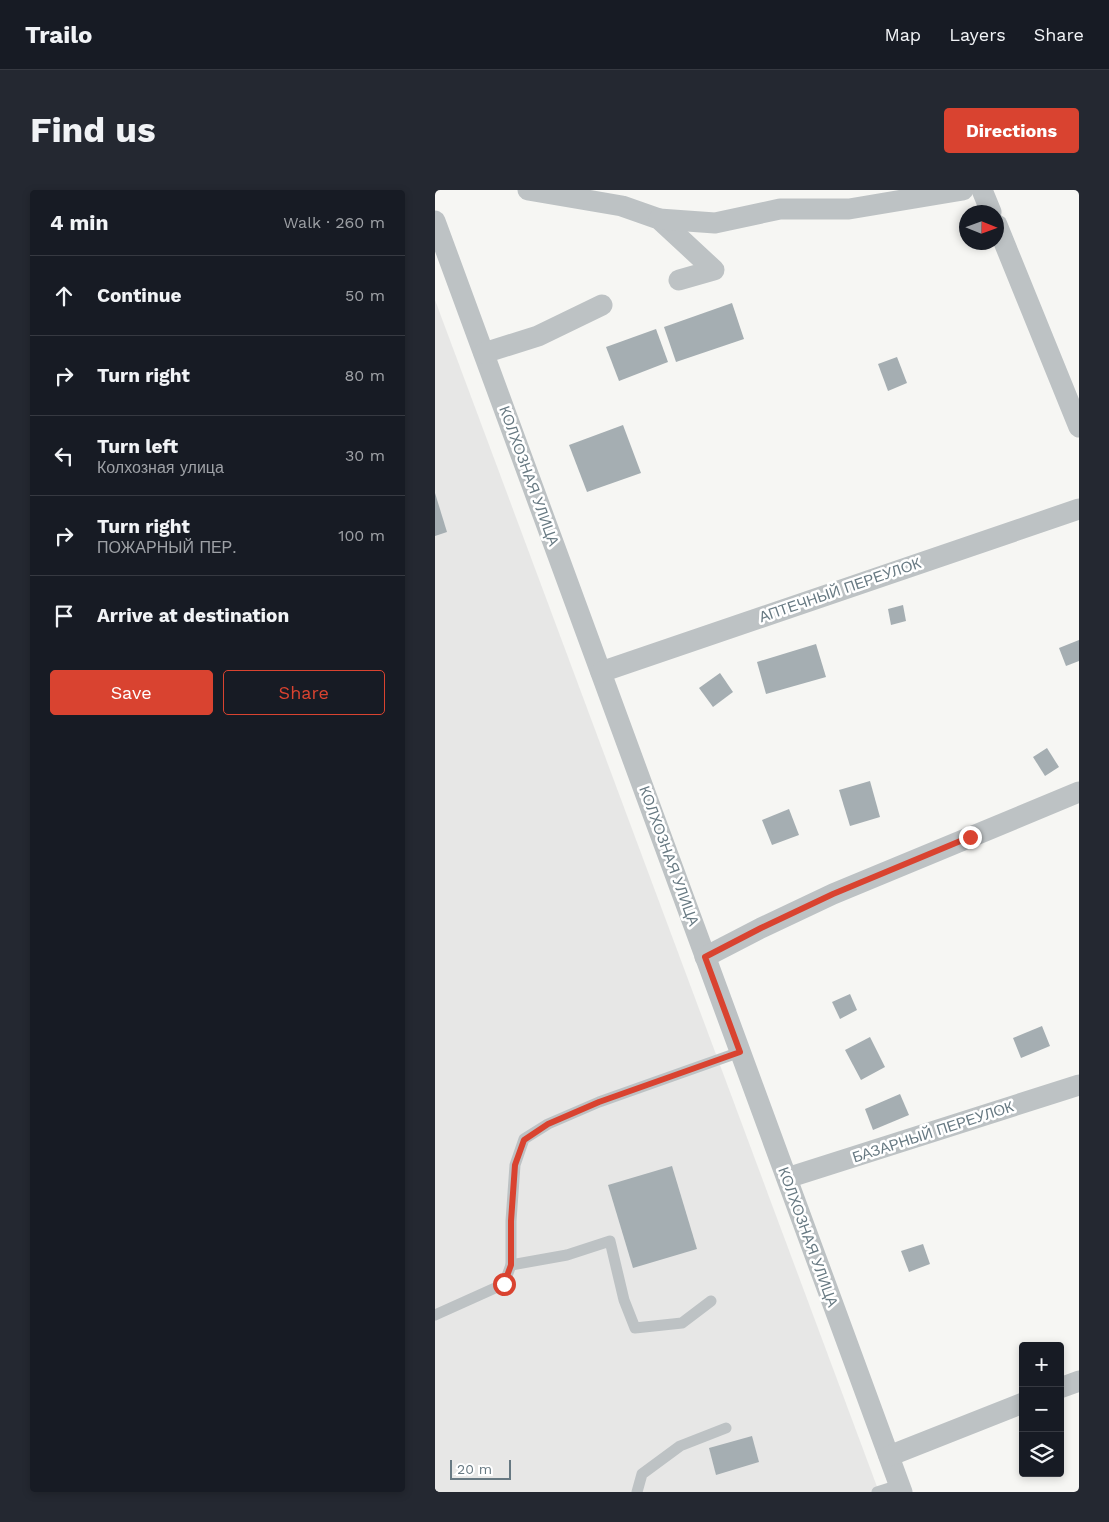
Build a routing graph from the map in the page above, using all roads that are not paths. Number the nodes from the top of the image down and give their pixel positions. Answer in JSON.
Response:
{"nodes":[{"id":1,"x":528,"y":190,"type":"edge"},
{"id":2,"x":963,"y":190,"type":"edge"},
{"id":3,"x":982,"y":190,"type":"edge"},
{"id":4,"x":988,"y":205,"type":"edge"},
{"id":5,"x":659,"y":219,"type":"junction"},
{"id":6,"x":435,"y":221,"type":"edge"},
{"id":7,"x":1004,"y":242,"type":"edge"},
{"id":8,"x":679,"y":280,"type":"dead end"},
{"id":9,"x":602,"y":305,"type":"dead end"},
{"id":10,"x":484,"y":353,"type":"junction"},
{"id":11,"x":1079,"y":426,"type":"edge"},
{"id":12,"x":1079,"y":509,"type":"edge"},
{"id":13,"x":601,"y":672,"type":"junction"},
{"id":14,"x":1079,"y":792,"type":"edge"},
{"id":15,"x":705,"y":957,"type":"junction"},
{"id":16,"x":740,"y":1052,"type":"junction"},
{"id":17,"x":1079,"y":1085,"type":"edge"},
{"id":18,"x":787,"y":1178,"type":"junction"},
{"id":19,"x":511,"y":1265,"type":"junction"},
{"id":20,"x":711,"y":1301,"type":"dead end"},
{"id":21,"x":435,"y":1315,"type":"edge"},
{"id":22,"x":1079,"y":1380,"type":"edge"},
{"id":23,"x":1062,"y":1387,"type":"edge"},
{"id":24,"x":1019,"y":1405,"type":"edge"},
{"id":25,"x":726,"y":1428,"type":"dead end"},
{"id":26,"x":889,"y":1456,"type":"junction"},
{"id":27,"x":900,"y":1488,"type":"edge"},
{"id":28,"x":637,"y":1492,"type":"edge"},
{"id":29,"x":877,"y":1492,"type":"edge"}],
"edges":[{"from":1,"to":5,"type":"street"},
{"from":2,"to":5,"type":"street"},
{"from":3,"to":4,"type":"street"},
{"from":5,"to":8,"type":"street"},
{"from":6,"to":10,"type":"street","name":"КОЛХОЗНАЯ УЛИЦА"},
{"from":7,"to":11,"type":"street"},
{"from":9,"to":10,"type":"street"},
{"from":10,"to":13,"type":"street","name":"КОЛХОЗНАЯ УЛИЦА"},
{"from":12,"to":13,"type":"street","name":"АПТЕЧНЫЙ ПЕРЕУЛОК"},
{"from":13,"to":15,"type":"street","name":"КОЛХОЗНАЯ УЛИЦА"},
{"from":14,"to":15,"type":"street"},
{"from":15,"to":16,"type":"street","name":"КОЛХОЗНАЯ УЛИЦА"},
{"from":16,"to":18,"type":"street","name":"КОЛХОЗНАЯ УЛИЦА"},
{"from":16,"to":19,"type":"lane"},
{"from":17,"to":18,"type":"street","name":"БАЗАРНЫЙ ПЕРЕУЛОК"},
{"from":18,"to":26,"type":"street","name":"КОЛХОЗНАЯ УЛИЦА"},
{"from":19,"to":20,"type":"lane"},
{"from":19,"to":21,"type":"lane"},
{"from":22,"to":23,"type":"street"},
{"from":24,"to":26,"type":"street"},
{"from":25,"to":28,"type":"lane"},
{"from":26,"to":27,"type":"street","name":"КОЛХОЗНАЯ УЛИЦА"},
{"from":27,"to":29,"type":"lane"}]}
